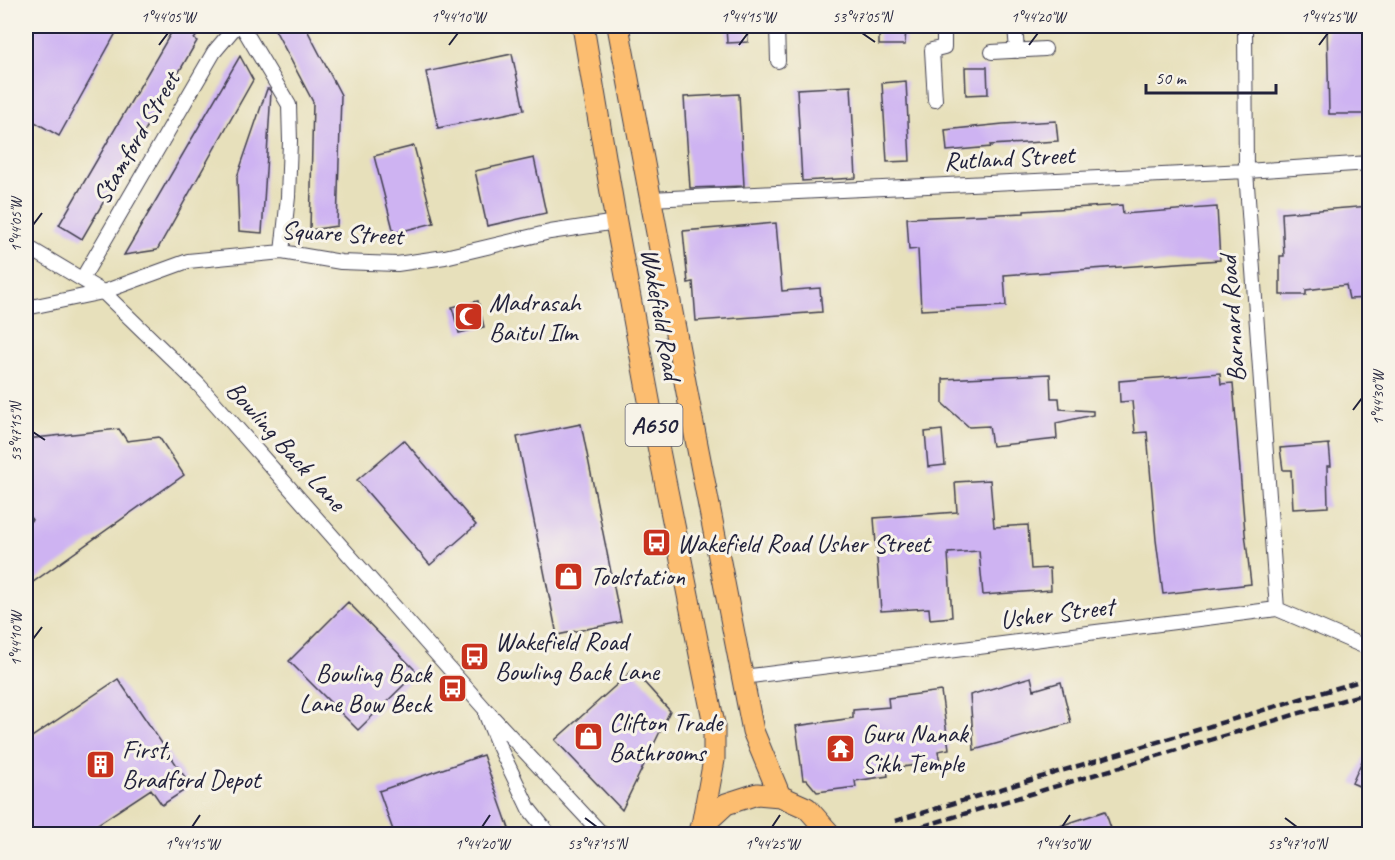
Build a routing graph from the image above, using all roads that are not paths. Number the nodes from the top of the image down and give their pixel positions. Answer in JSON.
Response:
{"nodes":[{"id":1,"x":236,"y":26,"type":"edge"},
{"id":2,"x":242,"y":26,"type":"edge"},
{"id":3,"x":583,"y":26,"type":"edge"},
{"id":4,"x":618,"y":26,"type":"edge"},
{"id":5,"x":777,"y":26,"type":"edge"},
{"id":6,"x":944,"y":26,"type":"edge"},
{"id":7,"x":1015,"y":26,"type":"edge"},
{"id":8,"x":1245,"y":26,"type":"edge"},
{"id":9,"x":1045,"y":49,"type":"dead end"},
{"id":10,"x":1017,"y":51,"type":"junction"},
{"id":11,"x":992,"y":52,"type":"dead end"},
{"id":12,"x":778,"y":61,"type":"dead end"},
{"id":13,"x":935,"y":100,"type":"dead end"},
{"id":14,"x":1370,"y":163,"type":"edge"},
{"id":15,"x":1246,"y":171,"type":"junction"},
{"id":16,"x":650,"y":199,"type":"junction"},
{"id":17,"x":616,"y":222,"type":"junction"},
{"id":18,"x":26,"y":246,"type":"edge"},
{"id":19,"x":282,"y":252,"type":"junction"},
{"id":20,"x":82,"y":279,"type":"junction"},
{"id":21,"x":103,"y":292,"type":"junction"},
{"id":22,"x":26,"y":308,"type":"edge"},
{"id":23,"x":1276,"y":609,"type":"junction"},
{"id":24,"x":1370,"y":649,"type":"edge"},
{"id":25,"x":743,"y":677,"type":"junction"},
{"id":26,"x":484,"y":708,"type":"junction"},
{"id":27,"x":780,"y":796,"type":"junction"},
{"id":28,"x":699,"y":830,"type":"edge"},
{"id":29,"x":549,"y":834,"type":"edge"},
{"id":30,"x":602,"y":834,"type":"edge"},
{"id":31,"x":830,"y":834,"type":"edge"}],
"edges":[{"from":1,"to":20,"type":"street","name":"Stamford Street"},
{"from":2,"to":19,"type":"street"},
{"from":3,"to":17,"type":"main road","name":"Wakefield Road","number":"A650"},
{"from":4,"to":16,"type":"main road","name":"Wakefield Road","number":"A650"},
{"from":5,"to":12,"type":"street"},
{"from":6,"to":13,"type":"street"},
{"from":7,"to":10,"type":"street"},
{"from":8,"to":15,"type":"street","name":"Barnard Road"},
{"from":9,"to":10,"type":"street"},
{"from":10,"to":11,"type":"street"},
{"from":14,"to":15,"type":"street","name":"Rutland Street"},
{"from":15,"to":16,"type":"street","name":"Rutland Street"},
{"from":15,"to":23,"type":"street","name":"Barnard Road"},
{"from":16,"to":25,"type":"main road","name":"Wakefield Road","number":"A650"},
{"from":17,"to":19,"type":"street","name":"Square Street"},
{"from":17,"to":28,"type":"main road","name":"Wakefield Road","number":"A650"},
{"from":18,"to":20,"type":"street","name":"Bowling Back Lane"},
{"from":19,"to":21,"type":"street","name":"Square Street"},
{"from":20,"to":21,"type":"street","name":"Bowling Back Lane"},
{"from":21,"to":22,"type":"street","name":"Square Street"},
{"from":21,"to":26,"type":"street","name":"Bowling Back Lane"},
{"from":23,"to":24,"type":"street"},
{"from":23,"to":25,"type":"street","name":"Usher Street"},
{"from":25,"to":27,"type":"main road","name":"Wakefield Road","number":"A650"},
{"from":26,"to":29,"type":"street","name":"Bowling Back Lane"},
{"from":26,"to":30,"type":"street","name":"Bowling Back Lane"},
{"from":27,"to":28,"type":"main road","number":"A650"},
{"from":27,"to":31,"type":"main road","number":"A650"}]}
